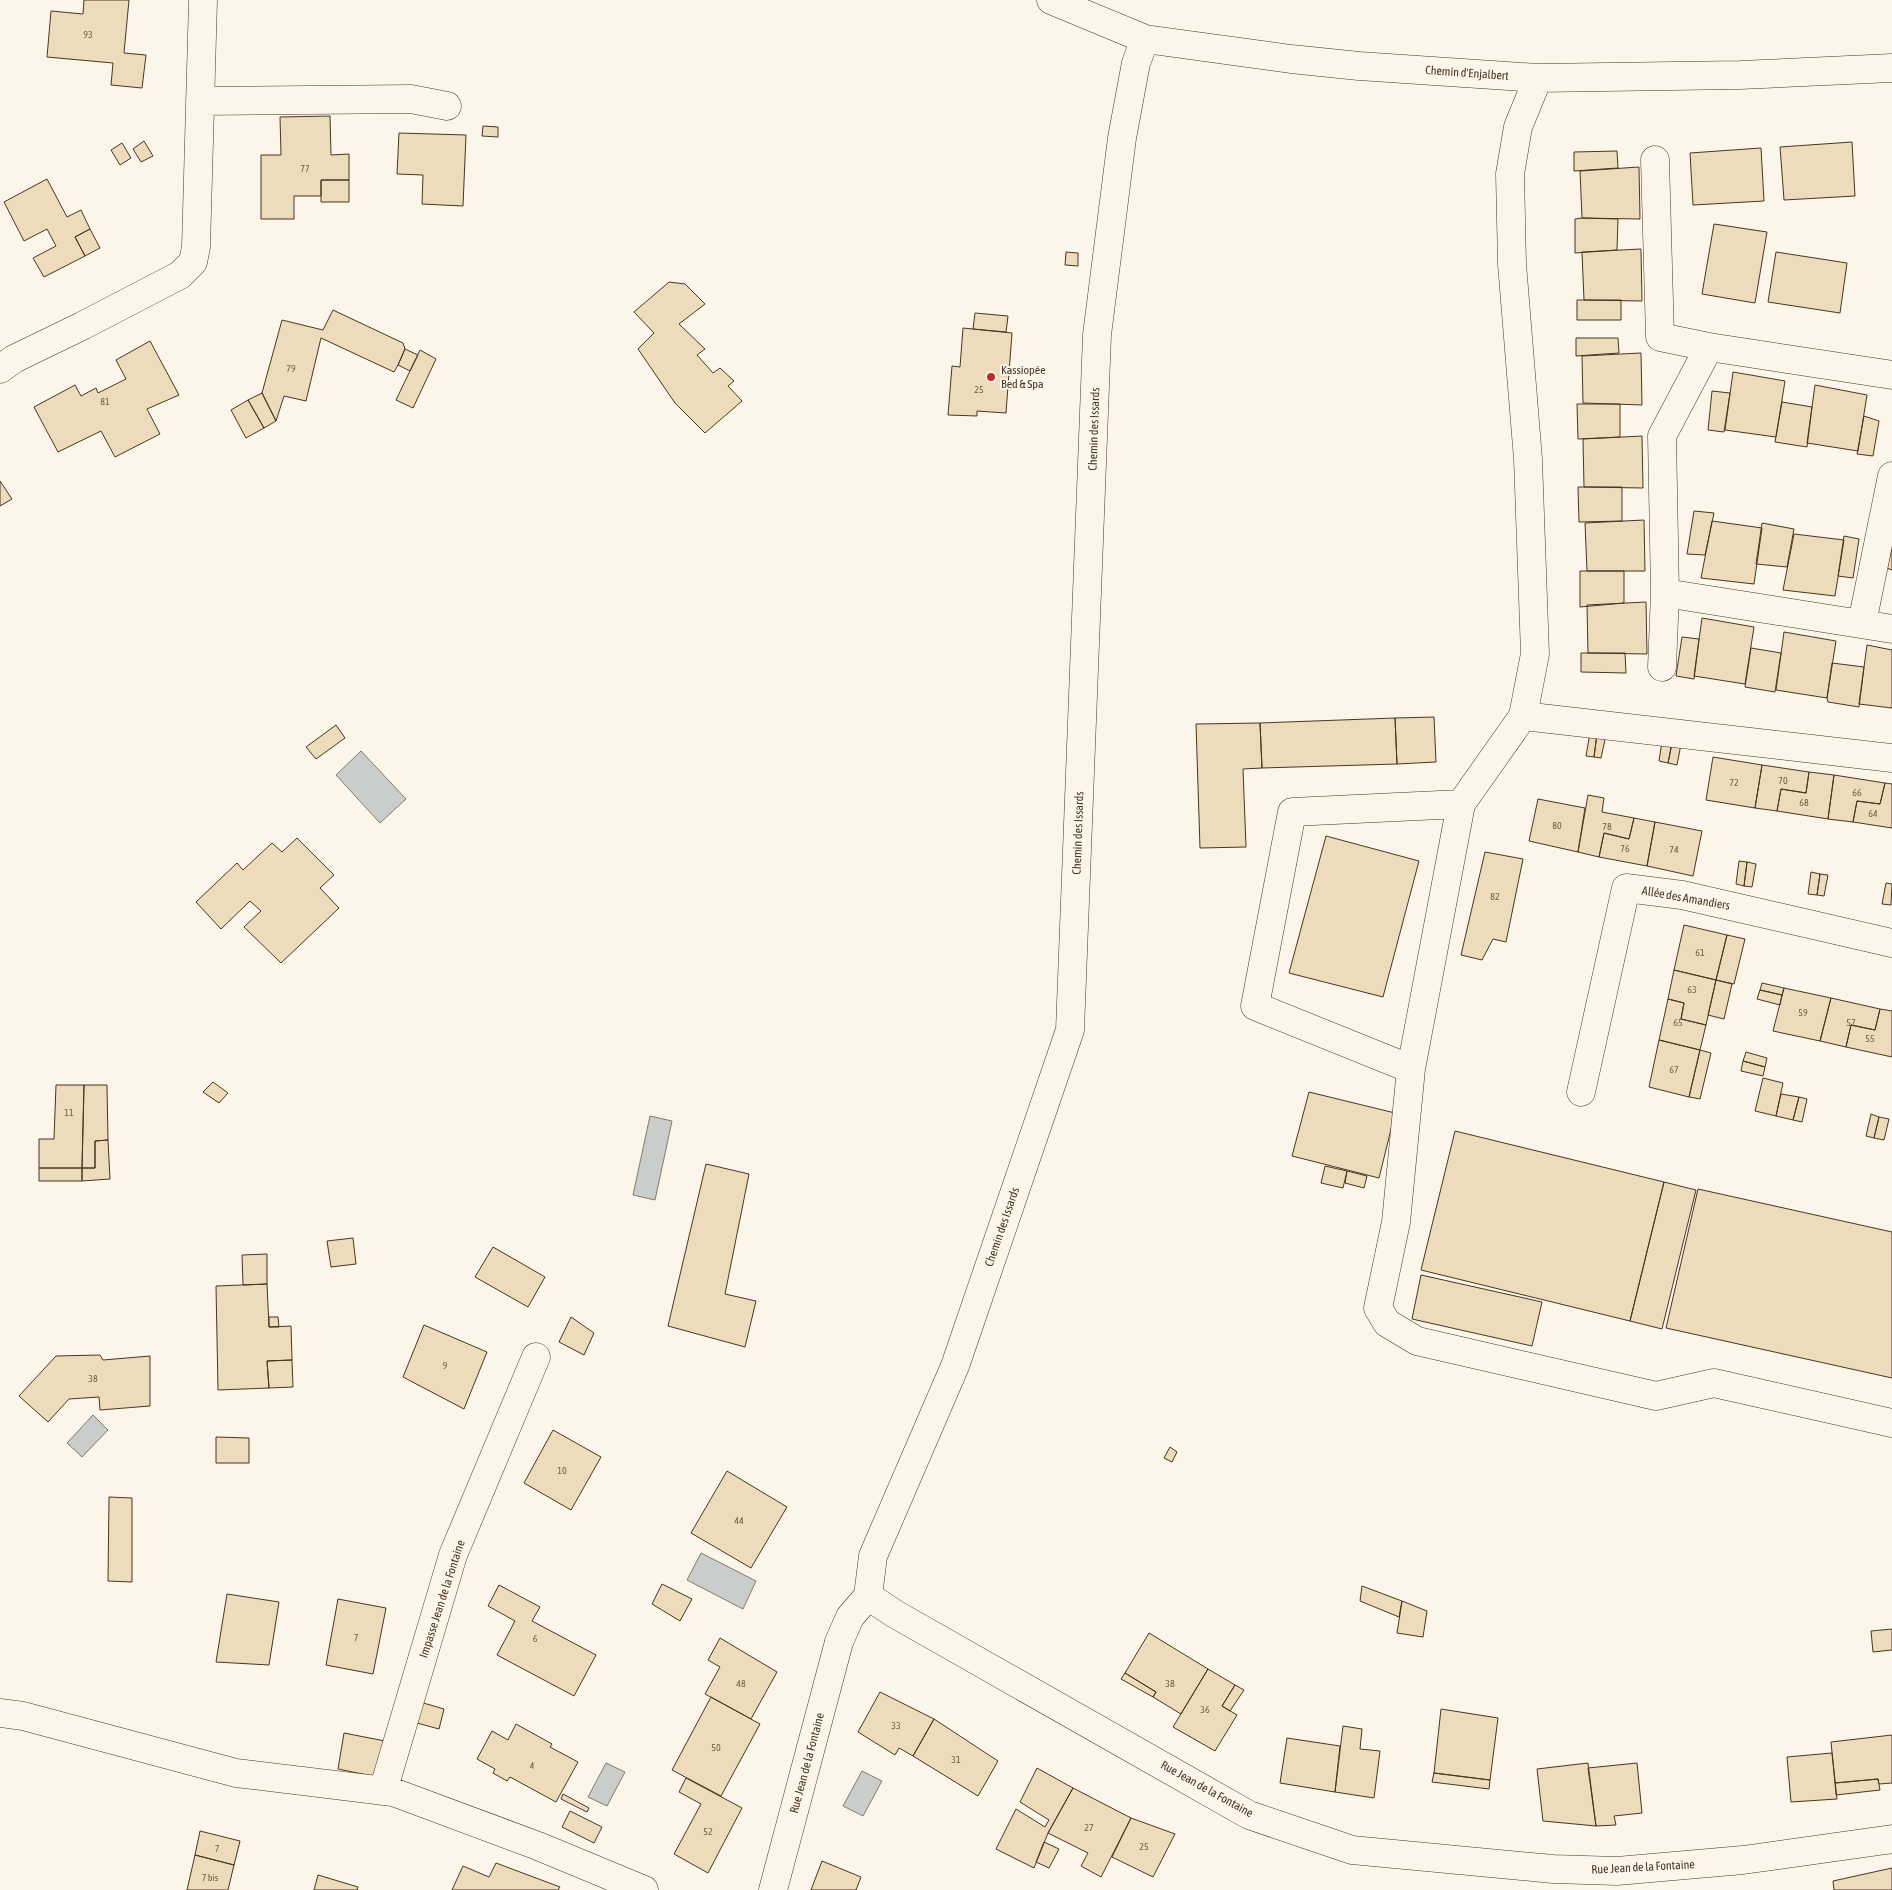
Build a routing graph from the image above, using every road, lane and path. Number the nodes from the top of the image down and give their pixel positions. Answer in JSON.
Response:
{"nodes":[{"id":1,"x":203,"y":0,"type":"edge"},
{"id":2,"x":1051,"y":0,"type":"edge"},
{"id":3,"x":1145,"y":39,"type":"junction"},
{"id":4,"x":1892,"y":68,"type":"edge"},
{"id":5,"x":1538,"y":78,"type":"junction"},
{"id":6,"x":200,"y":101,"type":"junction"},
{"id":7,"x":447,"y":106,"type":"dead end"},
{"id":8,"x":1655,"y":160,"type":"dead end"},
{"id":9,"x":1709,"y":347,"type":"junction"},
{"id":10,"x":0,"y":369,"type":"edge"},
{"id":11,"x":1892,"y":375,"type":"edge"},
{"id":12,"x":1892,"y":476,"type":"edge"},
{"id":13,"x":1665,"y":593,"type":"junction"},
{"id":14,"x":1862,"y":623,"type":"junction"},
{"id":15,"x":1892,"y":629,"type":"edge"},
{"id":16,"x":1662,"y":667,"type":"dead end"},
{"id":17,"x":1523,"y":716,"type":"junction"},
{"id":18,"x":1892,"y":758,"type":"edge"},
{"id":19,"x":1461,"y":804,"type":"junction"},
{"id":20,"x":1892,"y":943,"type":"edge"},
{"id":21,"x":1411,"y":1070,"type":"junction"},
{"id":22,"x":1581,"y":1092,"type":"dead end"},
{"id":23,"x":536,"y":1357,"type":"dead end"},
{"id":24,"x":1892,"y":1423,"type":"edge"},
{"id":25,"x":868,"y":1596,"type":"junction"},
{"id":26,"x":0,"y":1713,"type":"edge"},
{"id":27,"x":383,"y":1791,"type":"junction"},
{"id":28,"x":1892,"y":1839,"type":"edge"},
{"id":29,"x":644,"y":1890,"type":"edge"},
{"id":30,"x":773,"y":1890,"type":"edge"}],
"edges":[{"from":1,"to":6,"type":"street"},
{"from":2,"to":3,"type":"street","name":"Chemin d'Enjalbert"},
{"from":3,"to":5,"type":"street","name":"Chemin d'Enjalbert"},
{"from":3,"to":25,"type":"street","name":"Chemin des Issards"},
{"from":4,"to":5,"type":"street","name":"Chemin d'Enjalbert"},
{"from":5,"to":17,"type":"street"},
{"from":6,"to":7,"type":"street"},
{"from":6,"to":10,"type":"street"},
{"from":8,"to":9,"type":"street"},
{"from":9,"to":11,"type":"street"},
{"from":9,"to":13,"type":"street"},
{"from":12,"to":14,"type":"street"},
{"from":13,"to":14,"type":"street"},
{"from":13,"to":16,"type":"street"},
{"from":14,"to":15,"type":"street"},
{"from":17,"to":18,"type":"street"},
{"from":17,"to":19,"type":"street"},
{"from":19,"to":21,"type":"street"},
{"from":19,"to":21,"type":"street"},
{"from":20,"to":22,"type":"street","name":"Allée des Amandiers"},
{"from":21,"to":24,"type":"street"},
{"from":23,"to":27,"type":"street","name":"Impasse Jean de la Fontaine"},
{"from":25,"to":28,"type":"street","name":"Rue Jean de la Fontaine"},
{"from":25,"to":30,"type":"street","name":"Rue Jean de la Fontaine"},
{"from":26,"to":27,"type":"street"},
{"from":27,"to":29,"type":"street"}]}
